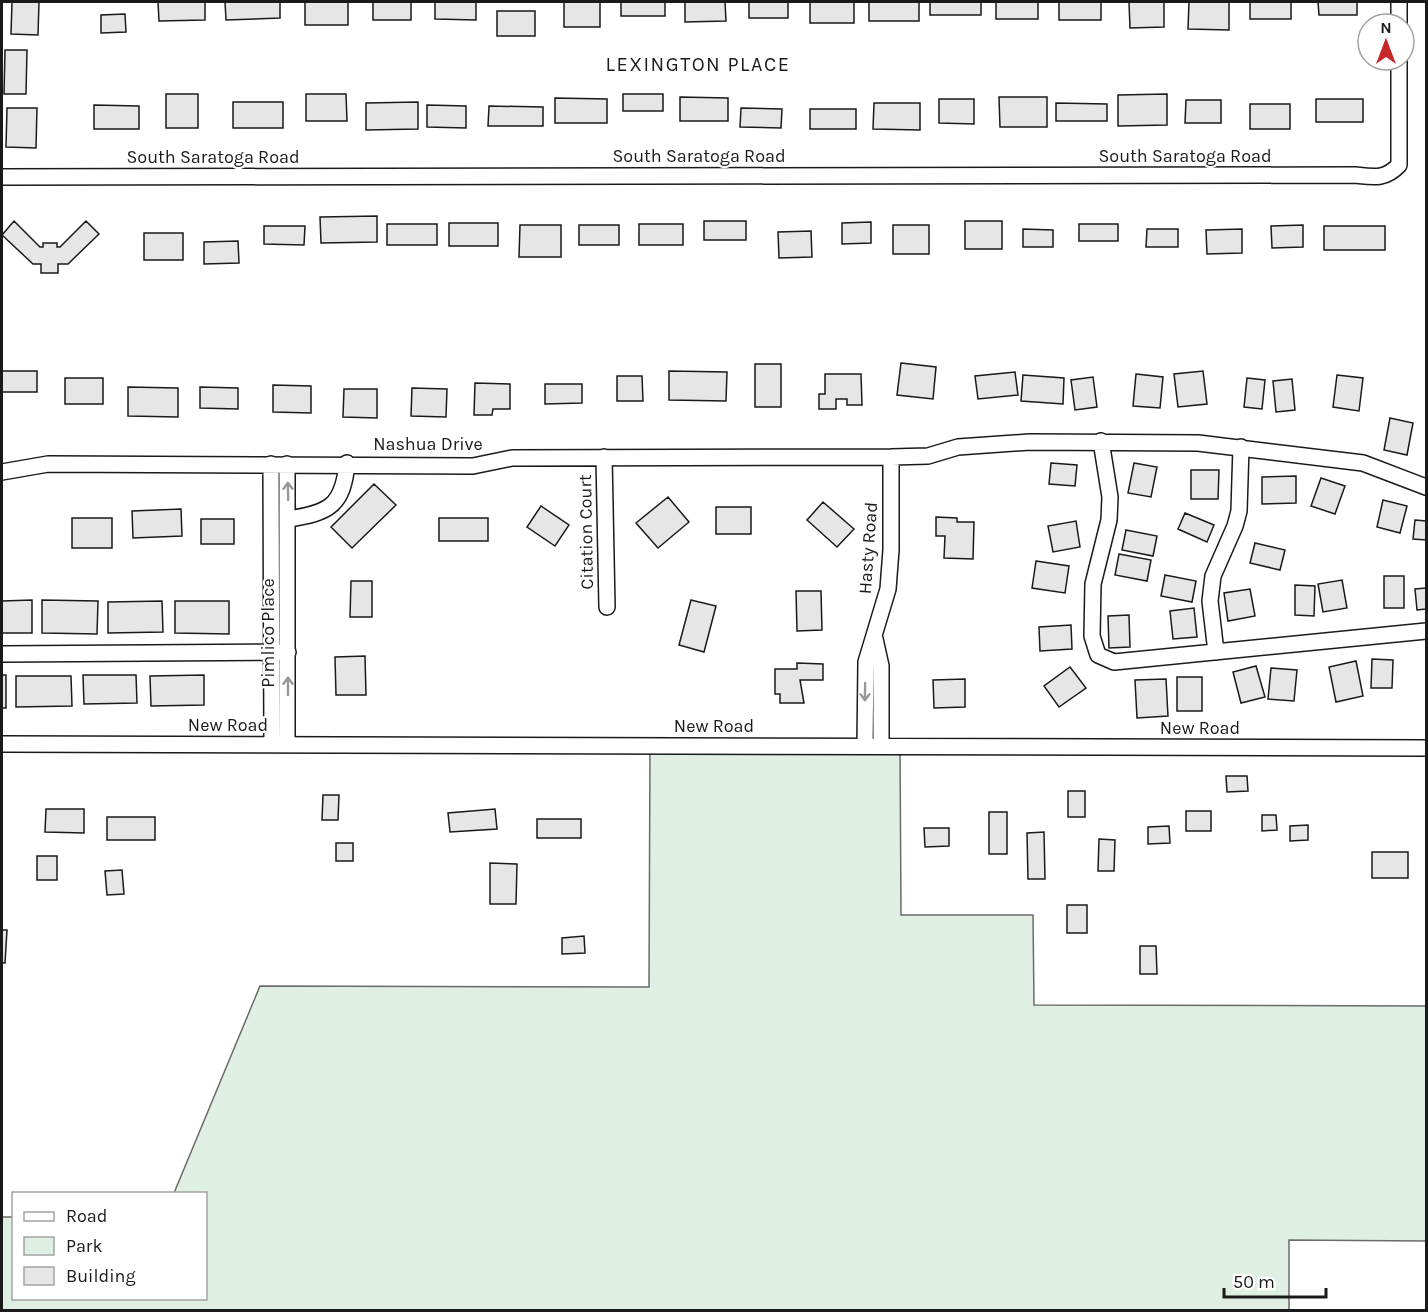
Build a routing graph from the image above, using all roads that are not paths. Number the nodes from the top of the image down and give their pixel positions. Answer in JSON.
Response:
{"nodes":[{"id":1,"x":1399,"y":72,"type":"edge"},
{"id":2,"x":2,"y":177,"type":"edge"},
{"id":3,"x":1101,"y":441,"type":"junction"},
{"id":4,"x":1241,"y":447,"type":"junction"},
{"id":5,"x":604,"y":457,"type":"junction"},
{"id":6,"x":891,"y":457,"type":"junction"},
{"id":7,"x":279,"y":464,"type":"junction"},
{"id":8,"x":347,"y":464,"type":"junction"},
{"id":9,"x":2,"y":472,"type":"edge"},
{"id":10,"x":1426,"y":486,"type":"edge"},
{"id":11,"x":288,"y":519,"type":"junction"},
{"id":12,"x":280,"y":558,"type":"junction"},
{"id":13,"x":607,"y":607,"type":"dead end"},
{"id":14,"x":1426,"y":631,"type":"edge"},
{"id":15,"x":875,"y":639,"type":"junction"},
{"id":16,"x":280,"y":652,"type":"junction"},
{"id":17,"x":1216,"y":652,"type":"junction"},
{"id":18,"x":2,"y":654,"type":"edge"},
{"id":19,"x":2,"y":744,"type":"edge"},
{"id":20,"x":280,"y":744,"type":"junction"},
{"id":21,"x":865,"y":746,"type":"junction"},
{"id":22,"x":881,"y":746,"type":"junction"},
{"id":23,"x":1426,"y":748,"type":"edge"}],
"edges":[{"from":1,"to":2,"type":"street","name":"South Saratoga Road"},
{"from":3,"to":4,"type":"street","name":"Nashua Drive"},
{"from":3,"to":6,"type":"street","name":"Nashua Drive"},
{"from":3,"to":17,"type":"street"},
{"from":4,"to":10,"type":"street","name":"Nashua Drive"},
{"from":4,"to":17,"type":"street"},
{"from":5,"to":6,"type":"street","name":"Nashua Drive"},
{"from":5,"to":8,"type":"street","name":"Nashua Drive"},
{"from":5,"to":13,"type":"street","name":"Citation Court"},
{"from":6,"to":15,"type":"street","name":"Hasty Road"},
{"from":7,"to":8,"type":"street","name":"Nashua Drive"},
{"from":7,"to":9,"type":"street","name":"Nashua Drive"},
{"from":11,"to":7,"type":"street","name":"Pimlico Place","one_way":true},
{"from":7,"to":12,"type":"street","name":"Pimlico Place"},
{"from":8,"to":11,"type":"street"},
{"from":11,"to":12,"type":"street","name":"Pimlico Place"},
{"from":12,"to":16,"type":"street","name":"Pimlico Place"},
{"from":14,"to":17,"type":"street"},
{"from":15,"to":21,"type":"street","name":"Hasty Road","one_way":true},
{"from":15,"to":22,"type":"street","name":"Hasty Road"},
{"from":16,"to":18,"type":"street"},
{"from":16,"to":20,"type":"street","name":"Pimlico Place"},
{"from":19,"to":20,"type":"street","name":"New Road"},
{"from":20,"to":21,"type":"street","name":"New Road"},
{"from":21,"to":22,"type":"street","name":"New Road"},
{"from":22,"to":23,"type":"street","name":"New Road"}]}
